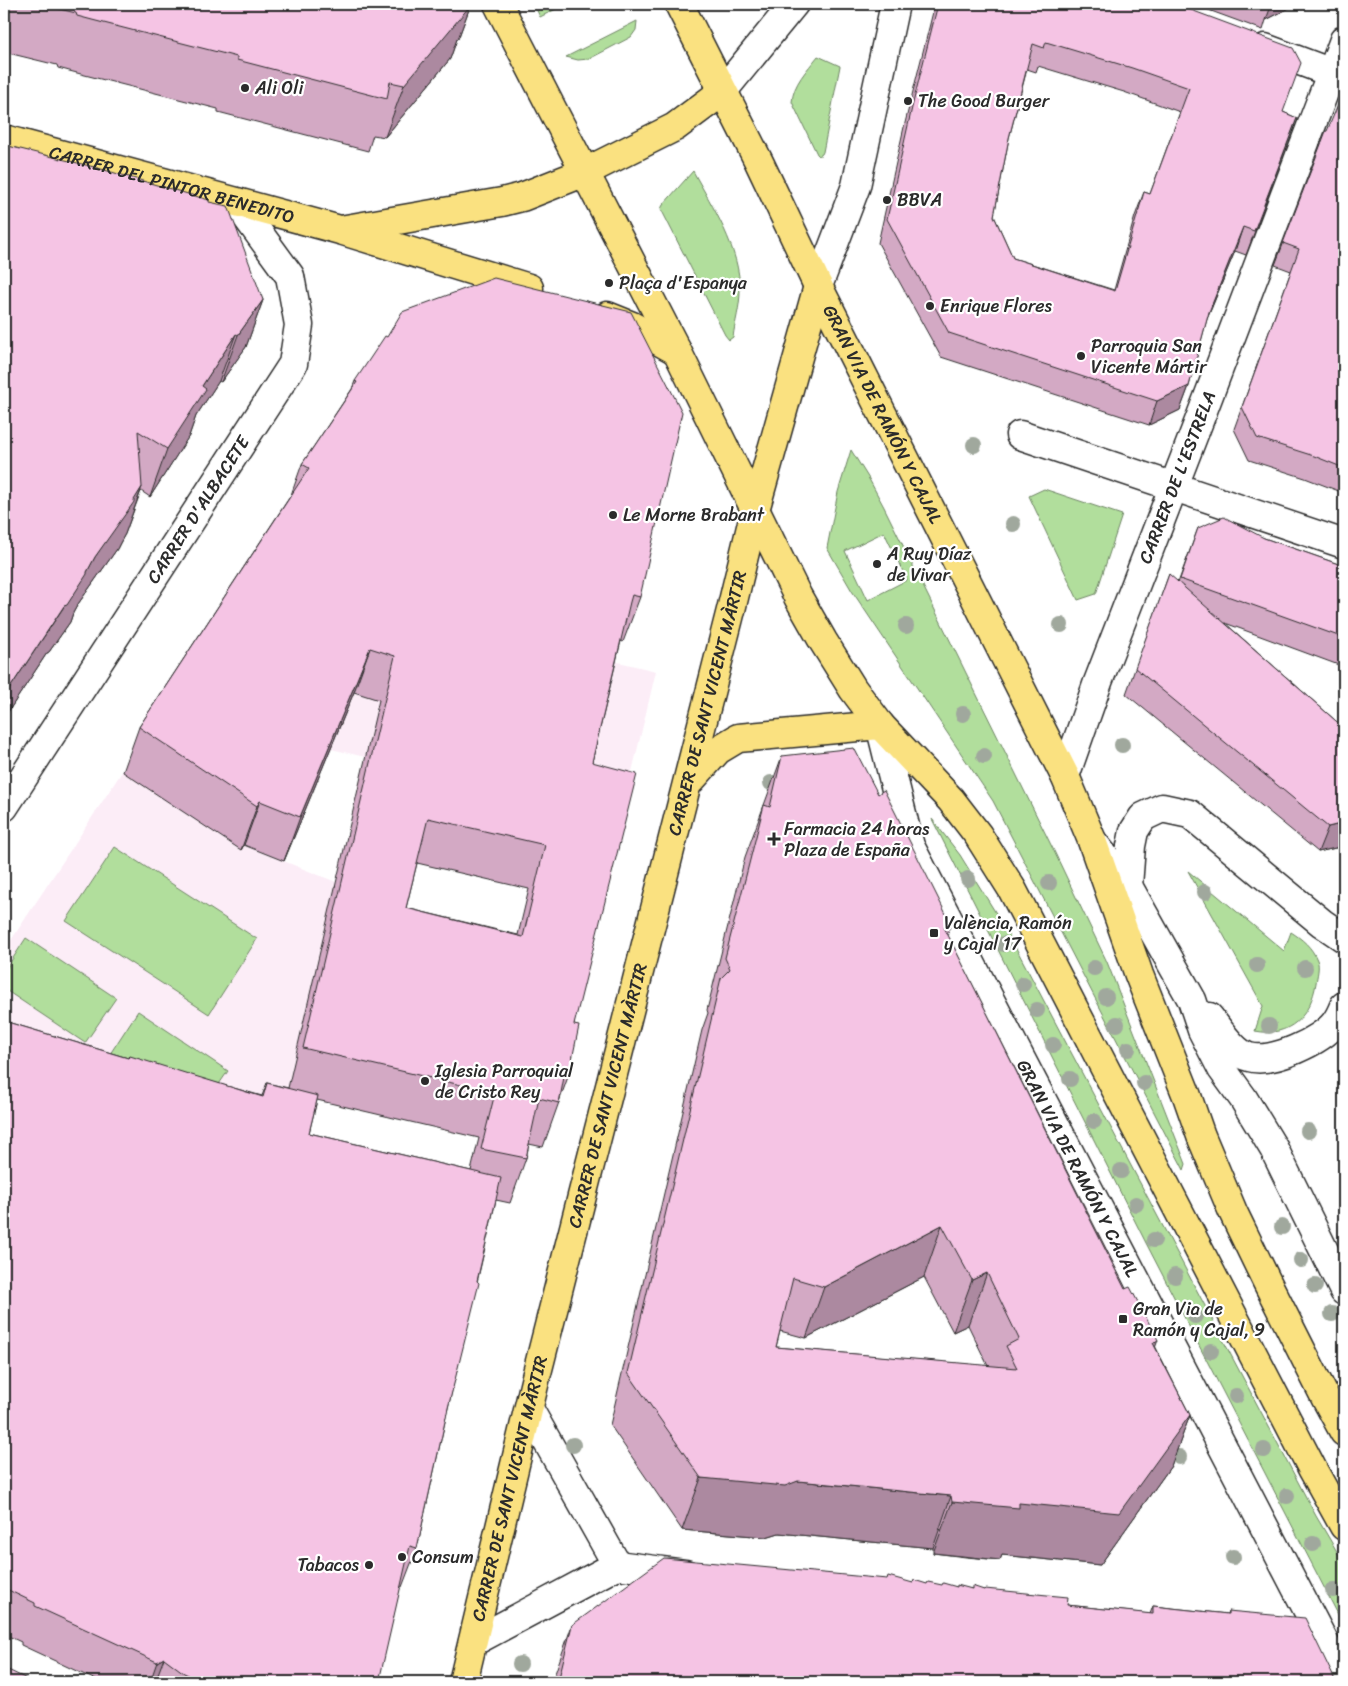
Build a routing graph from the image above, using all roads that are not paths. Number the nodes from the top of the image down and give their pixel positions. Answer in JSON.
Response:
{"nodes":[{"id":1,"x":498,"y":4,"type":"edge"},
{"id":2,"x":679,"y":4,"type":"edge"},
{"id":3,"x":794,"y":4,"type":"edge"},
{"id":4,"x":895,"y":4,"type":"edge"},
{"id":5,"x":1241,"y":38,"type":"edge"},
{"id":6,"x":1344,"y":40,"type":"edge"},
{"id":7,"x":1338,"y":72,"type":"edge"},
{"id":8,"x":722,"y":92,"type":"junction"},
{"id":9,"x":4,"y":139,"type":"edge"},
{"id":10,"x":585,"y":172,"type":"junction"},
{"id":11,"x":236,"y":202,"type":"junction"},
{"id":12,"x":340,"y":230,"type":"junction"},
{"id":13,"x":818,"y":286,"type":"junction"},
{"id":14,"x":552,"y":296,"type":"edge"},
{"id":15,"x":588,"y":308,"type":"edge"},
{"id":16,"x":677,"y":351,"type":"junction"},
{"id":17,"x":1020,"y":435,"type":"dead end"},
{"id":18,"x":1173,"y":487,"type":"junction"},
{"id":19,"x":755,"y":510,"type":"junction"},
{"id":20,"x":1344,"y":544,"type":"edge"},
{"id":21,"x":880,"y":725,"type":"junction"},
{"id":22,"x":1065,"y":776,"type":"junction"},
{"id":23,"x":688,"y":783,"type":"junction"},
{"id":24,"x":4,"y":807,"type":"edge"},
{"id":25,"x":1091,"y":838,"type":"junction"},
{"id":26,"x":1128,"y":886,"type":"junction"},
{"id":27,"x":1344,"y":938,"type":"edge"},
{"id":28,"x":1192,"y":1000,"type":"junction"},
{"id":29,"x":1344,"y":1006,"type":"edge"},
{"id":30,"x":1344,"y":1290,"type":"edge"},
{"id":31,"x":529,"y":1409,"type":"junction"},
{"id":32,"x":1344,"y":1432,"type":"edge"},
{"id":33,"x":1344,"y":1526,"type":"edge"},
{"id":34,"x":617,"y":1565,"type":"junction"},
{"id":35,"x":714,"y":1577,"type":"edge"},
{"id":36,"x":473,"y":1642,"type":"junction"},
{"id":37,"x":1299,"y":1647,"type":"edge"},
{"id":38,"x":1329,"y":1651,"type":"junction"},
{"id":39,"x":1344,"y":1680,"type":"edge"},
{"id":40,"x":463,"y":1682,"type":"edge"}],
"edges":[{"from":1,"to":10,"type":"main road"},
{"from":2,"to":8,"type":"main road"},
{"from":3,"to":8,"type":"street"},
{"from":4,"to":13,"type":"street"},
{"from":5,"to":7,"type":"street"},
{"from":6,"to":7,"type":"street","name":"CARRER DE L'ESTRELA"},
{"from":7,"to":18,"type":"street","name":"CARRER DE L'ESTRELA"},
{"from":8,"to":10,"type":"main road"},
{"from":8,"to":13,"type":"main road"},
{"from":9,"to":11,"type":"main road","name":"CARRER DEL PINTOR BENEDITO"},
{"from":10,"to":12,"type":"main road"},
{"from":10,"to":16,"type":"main road"},
{"from":11,"to":12,"type":"main road","name":"CARRER DEL PINTOR BENEDITO"},
{"from":11,"to":24,"type":"street","name":"CARRER D'ALBACETE"},
{"from":12,"to":14,"type":"main road"},
{"from":13,"to":19,"type":"main road"},
{"from":13,"to":22,"type":"main road","name":"GRAN VIA DE RAMÓN Y CAJAL"},
{"from":15,"to":16,"type":"main road"},
{"from":16,"to":19,"type":"main road"},
{"from":17,"to":18,"type":"street"},
{"from":18,"to":20,"type":"street"},
{"from":18,"to":22,"type":"street","name":"CARRER DE L'ESTRELA"},
{"from":19,"to":21,"type":"main road","name":"GRAN VIA DE RAMÓN Y CAJAL"},
{"from":19,"to":23,"type":"main road","name":"CARRER DE SANT VICENT MÀRTIR"},
{"from":21,"to":23,"type":"main road"},
{"from":21,"to":33,"type":"main road","name":"GRAN VIA DE RAMÓN Y CAJAL"},
{"from":21,"to":38,"type":"street","name":"GRAN VIA DE RAMÓN Y CAJAL"},
{"from":22,"to":25,"type":"main road","name":"GRAN VIA DE RAMÓN Y CAJAL"},
{"from":23,"to":31,"type":"main road","name":"CARRER DE SANT VICENT MÀRTIR"},
{"from":25,"to":26,"type":"street","name":"GRAN VIA DE RAMÓN Y CAJAL"},
{"from":25,"to":32,"type":"main road","name":"GRAN VIA DE RAMÓN Y CAJAL"},
{"from":26,"to":27,"type":"street"},
{"from":26,"to":28,"type":"street","name":"GRAN VIA DE RAMÓN Y CAJAL"},
{"from":28,"to":29,"type":"street"},
{"from":28,"to":30,"type":"street","name":"GRAN VIA DE RAMÓN Y CAJAL"},
{"from":31,"to":34,"type":"street"},
{"from":31,"to":36,"type":"main road","name":"CARRER DE SANT VICENT MÀRTIR"},
{"from":34,"to":35,"type":"street"},
{"from":34,"to":36,"type":"street"},
{"from":36,"to":40,"type":"main road","name":"CARRER DE SANT VICENT MÀRTIR"},
{"from":37,"to":38,"type":"street"},
{"from":38,"to":39,"type":"street","name":"GRAN VIA DE RAMÓN Y CAJAL"}]}
